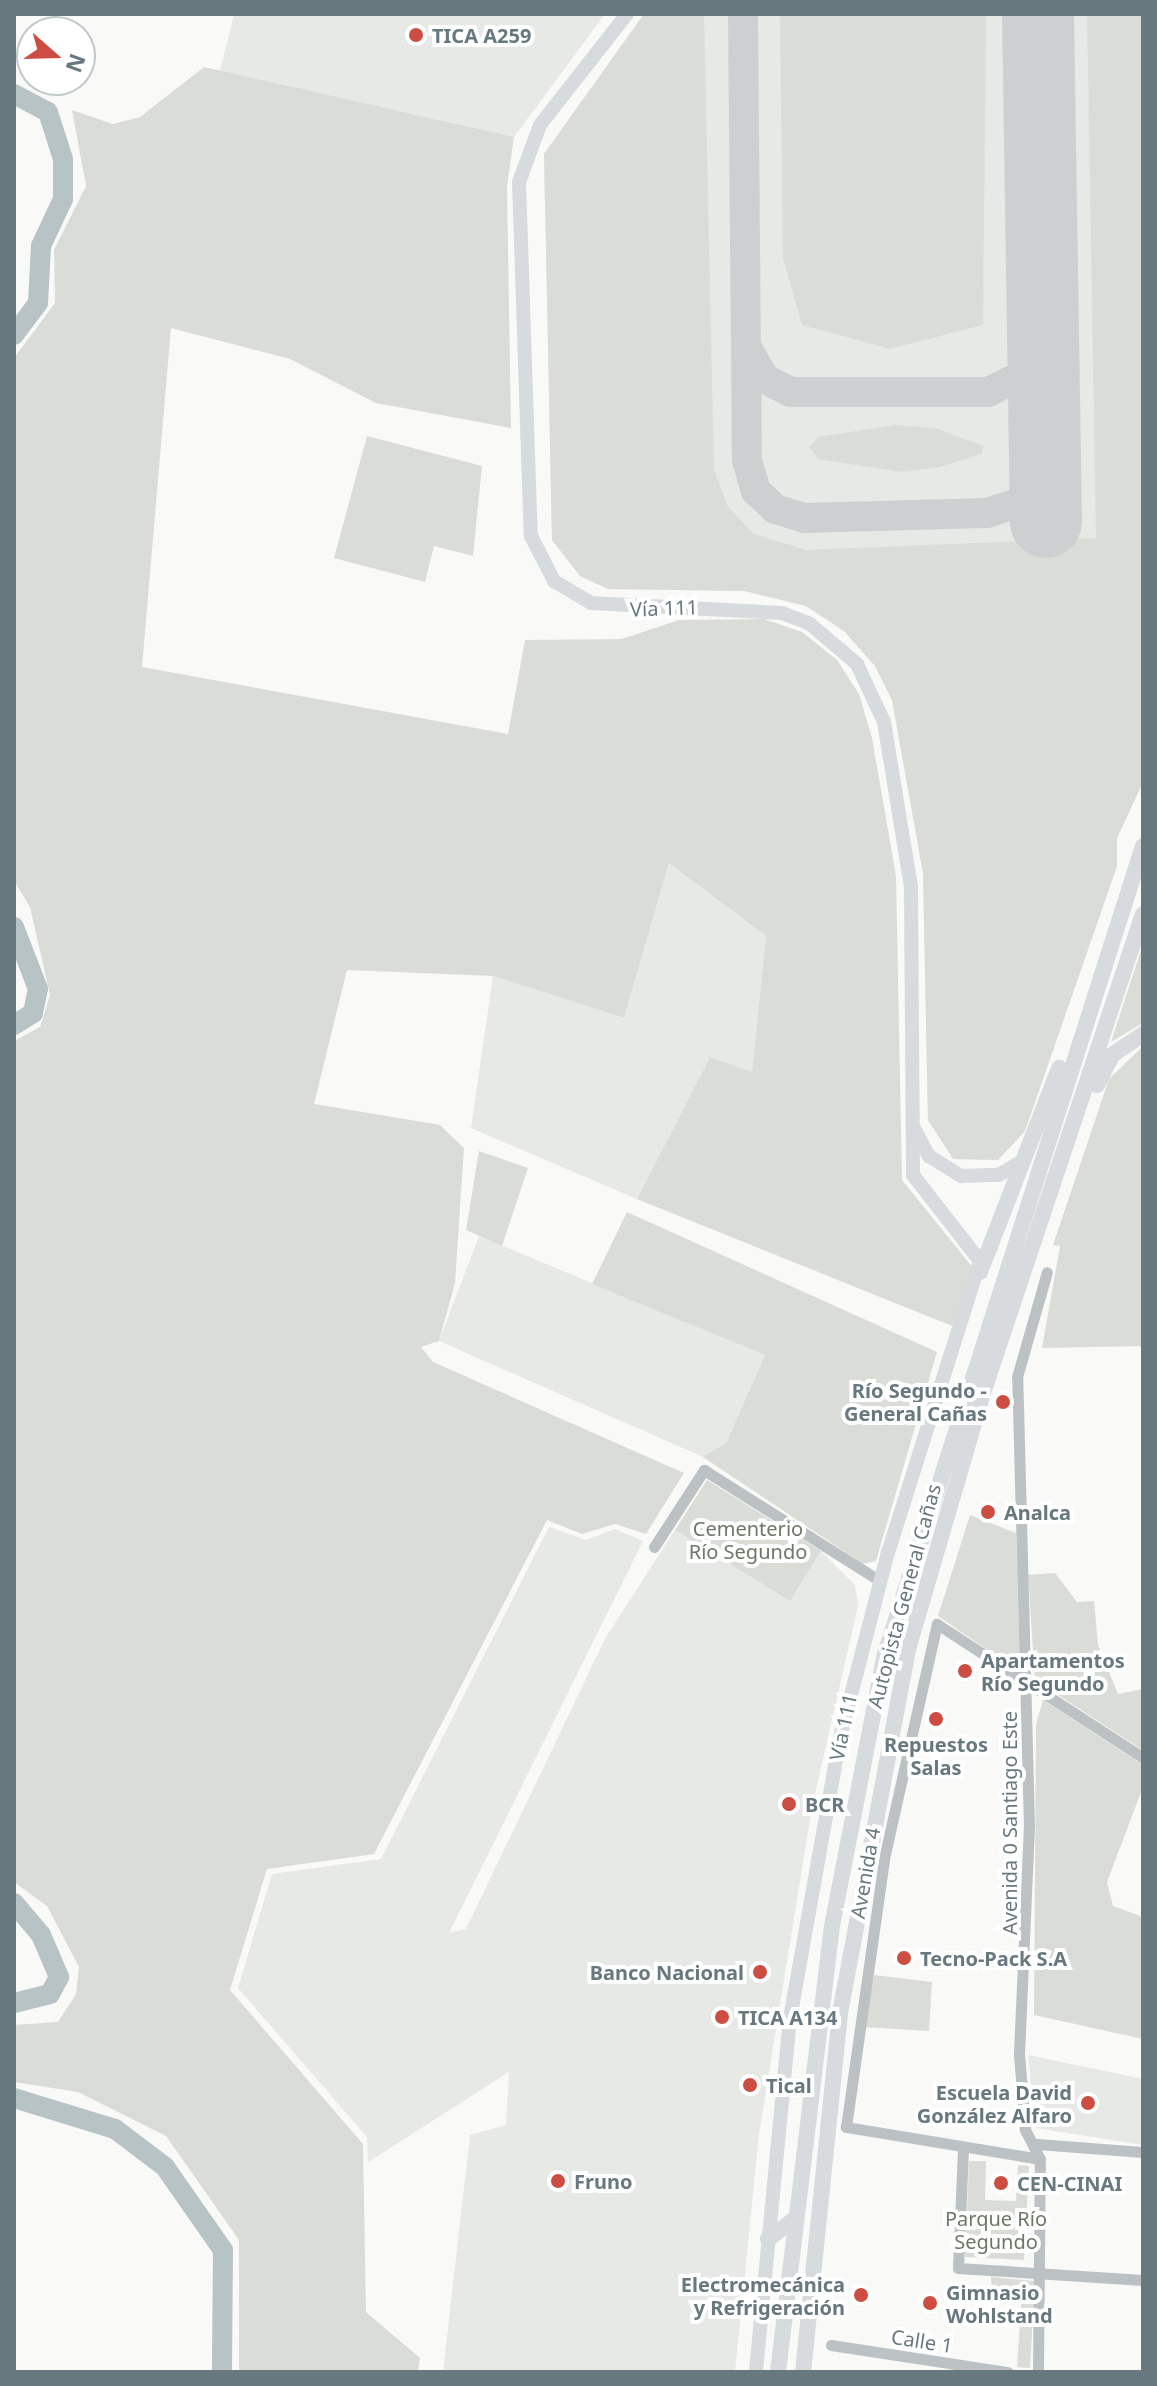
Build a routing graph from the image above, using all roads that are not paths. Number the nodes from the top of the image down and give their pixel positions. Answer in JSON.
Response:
{"nodes":[{"id":1,"x":627,"y":14,"type":"edge"},
{"id":2,"x":1143,"y":846,"type":"edge"},
{"id":3,"x":1143,"y":914,"type":"edge"},
{"id":4,"x":1114,"y":933,"type":"junction"},
{"id":5,"x":1143,"y":1034,"type":"edge"},
{"id":6,"x":913,"y":1121,"type":"junction"},
{"id":7,"x":1021,"y":1162,"type":"junction"},
{"id":8,"x":1028,"y":1266,"type":"junction"},
{"id":9,"x":980,"y":1272,"type":"junction"},
{"id":10,"x":1047,"y":1272,"type":"dead end"},
{"id":11,"x":654,"y":1547,"type":"dead end"},
{"id":12,"x":880,"y":1581,"type":"junction"},
{"id":13,"x":1027,"y":1679,"type":"junction"},
{"id":14,"x":1143,"y":1758,"type":"edge"},
{"id":15,"x":1037,"y":2144,"type":"junction"},
{"id":16,"x":963,"y":2149,"type":"junction"},
{"id":17,"x":1143,"y":2152,"type":"edge"},
{"id":18,"x":1040,"y":2159,"type":"junction"},
{"id":19,"x":795,"y":2219,"type":"junction"},
{"id":20,"x":768,"y":2239,"type":"junction"},
{"id":21,"x":1041,"y":2274,"type":"junction"},
{"id":22,"x":1143,"y":2280,"type":"edge"},
{"id":23,"x":831,"y":2345,"type":"dead end"},
{"id":24,"x":756,"y":2372,"type":"edge"},
{"id":25,"x":778,"y":2372,"type":"edge"},
{"id":26,"x":803,"y":2372,"type":"edge"},
{"id":27,"x":1008,"y":2372,"type":"edge"},
{"id":28,"x":1038,"y":2372,"type":"edge"}],
"edges":[{"from":1,"to":6,"type":"main road","name":"Vía 111"},
{"from":2,"to":4,"type":"highway","name":"Autopista General Cañas"},
{"from":3,"to":8,"type":"highway","name":"Autopista General Cañas"},
{"from":4,"to":7,"type":"highway"},
{"from":4,"to":19,"type":"highway","name":"Autopista General Cañas"},
{"from":5,"to":8,"type":"highway"},
{"from":6,"to":7,"type":"main road","name":"Vía 111"},
{"from":6,"to":9,"type":"main road","name":"Vía 111"},
{"from":7,"to":9,"type":"highway"},
{"from":8,"to":26,"type":"highway","name":"Autopista General Cañas"},
{"from":9,"to":12,"type":"main road","name":"Vía 111"},
{"from":10,"to":13,"type":"street","name":"Avenida 0 Santiago Este"},
{"from":11,"to":12,"type":"street"},
{"from":12,"to":20,"type":"main road","name":"Vía 111"},
{"from":13,"to":14,"type":"street"},
{"from":13,"to":15,"type":"street","name":"Avenida 0 Santiago Este"},
{"from":13,"to":16,"type":"street","name":"Avenida 4"},
{"from":15,"to":17,"type":"street"},
{"from":15,"to":18,"type":"street","name":"Avenida 0 Santiago Este"},
{"from":16,"to":18,"type":"street"},
{"from":16,"to":21,"type":"street"},
{"from":18,"to":21,"type":"street","name":"Avenida 0 Santiago Este"},
{"from":19,"to":20,"type":"highway"},
{"from":19,"to":25,"type":"highway","name":"Autopista General Cañas"},
{"from":20,"to":24,"type":"main road","name":"Vía 111"},
{"from":21,"to":22,"type":"street"},
{"from":21,"to":28,"type":"street","name":"Avenida 0 Santiago Este"},
{"from":23,"to":27,"type":"street","name":"Calle 1"}]}
